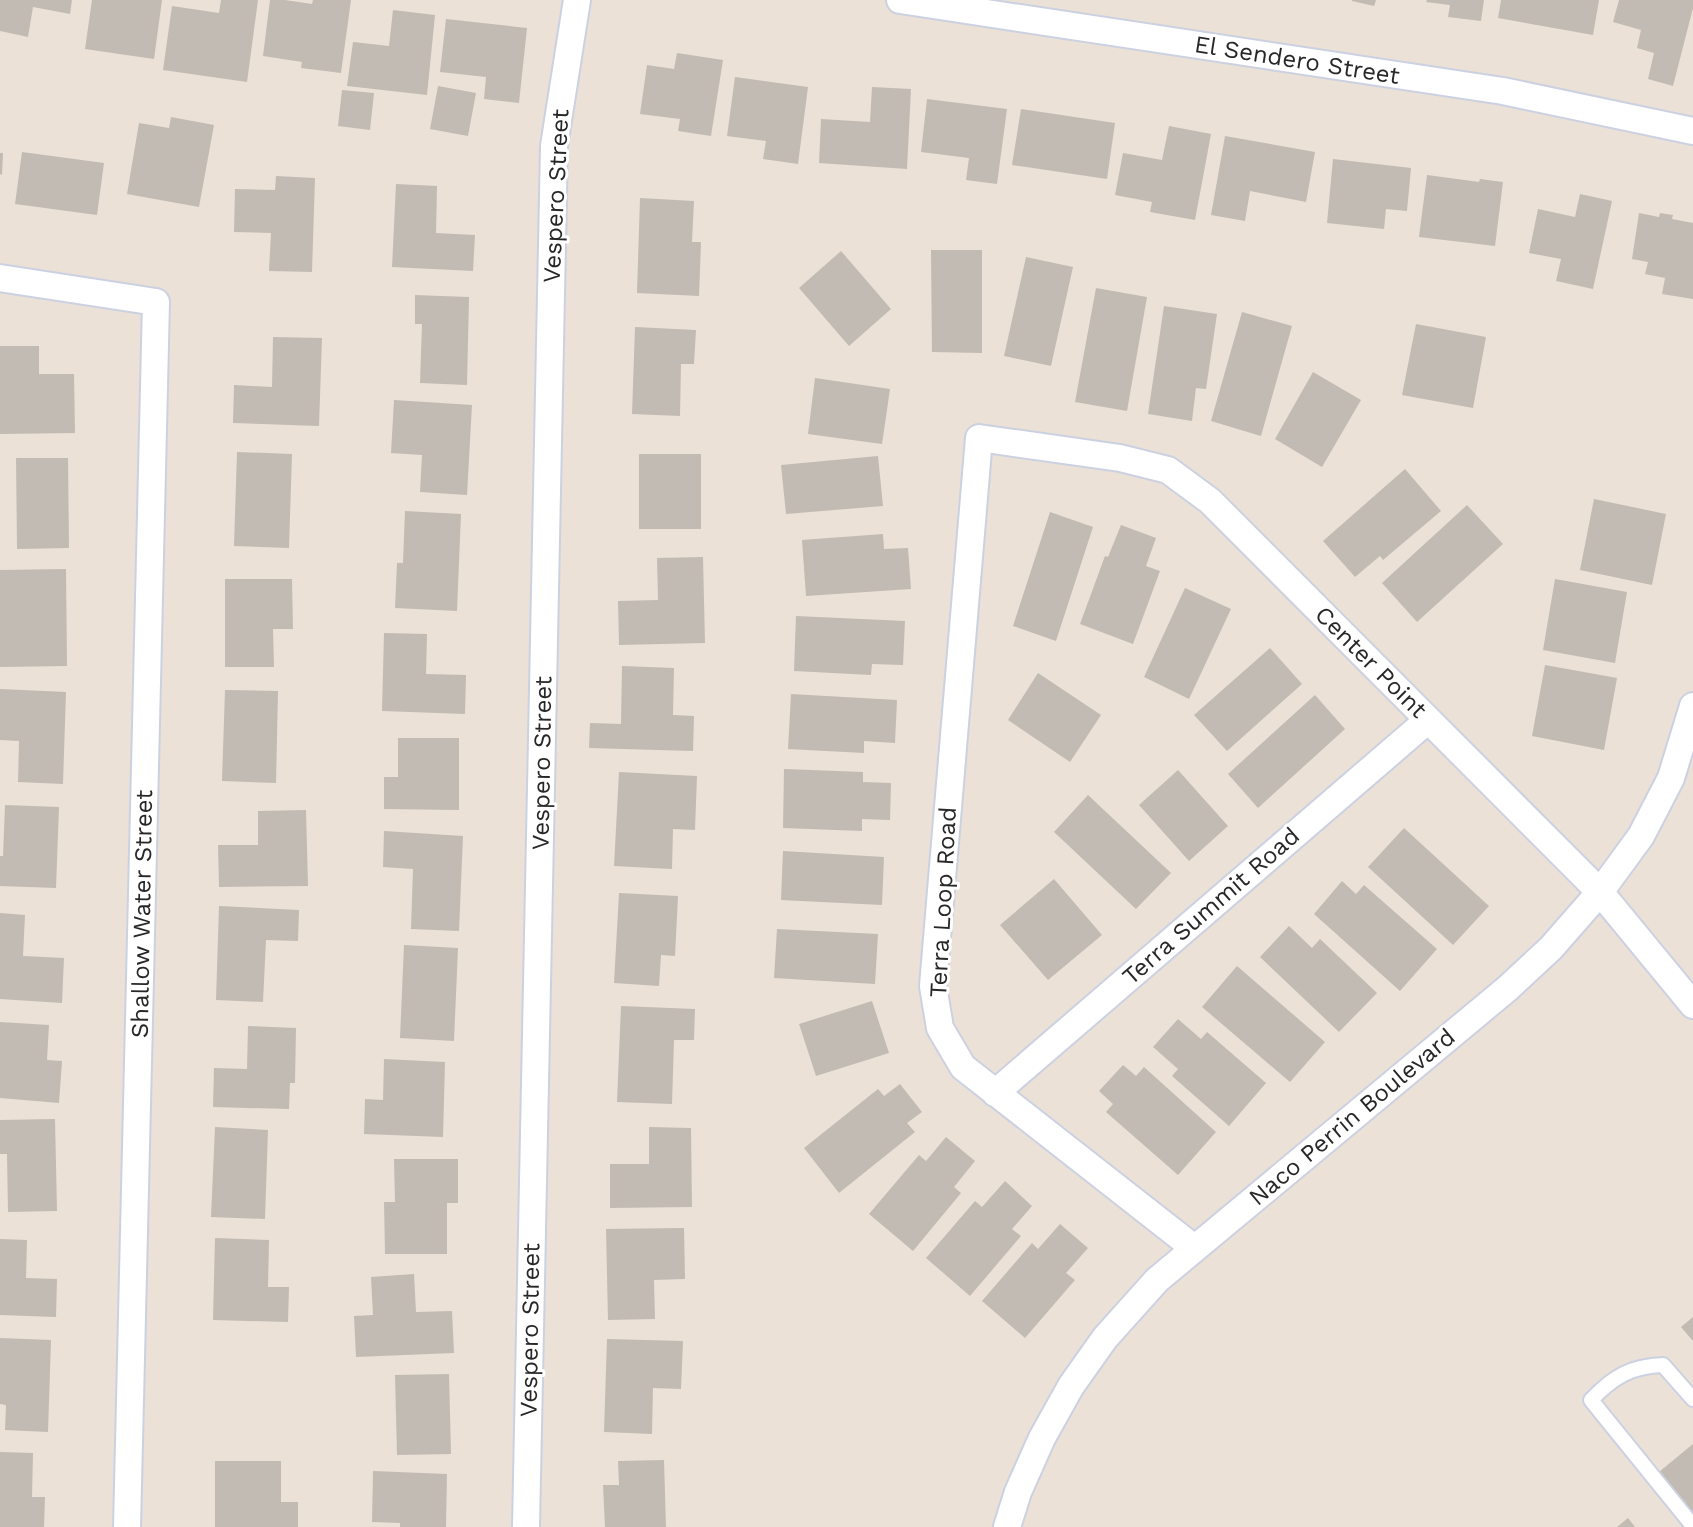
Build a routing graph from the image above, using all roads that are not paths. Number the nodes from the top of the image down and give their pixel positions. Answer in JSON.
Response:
{"nodes":[{"id":1,"x":577,"y":0,"type":"edge"},
{"id":2,"x":900,"y":0,"type":"edge"},
{"id":3,"x":1693,"y":131,"type":"edge"},
{"id":4,"x":0,"y":278,"type":"edge"},
{"id":5,"x":979,"y":438,"type":"joint"},
{"id":6,"x":1693,"y":706,"type":"edge"},
{"id":7,"x":1428,"y":720,"type":"junction"},
{"id":8,"x":1600,"y":892,"type":"junction"},
{"id":9,"x":1693,"y":1005,"type":"edge"},
{"id":10,"x":995,"y":1093,"type":"junction"},
{"id":11,"x":1194,"y":1248,"type":"junction"},
{"id":12,"x":1693,"y":1399,"type":"edge"},
{"id":13,"x":1693,"y":1526,"type":"edge"},
{"id":14,"x":127,"y":1527,"type":"edge"},
{"id":15,"x":526,"y":1527,"type":"edge"},
{"id":16,"x":1007,"y":1527,"type":"edge"}],
"edges":[{"from":1,"to":15,"type":"street","name":"Vespero Street"},
{"from":2,"to":3,"type":"street","name":"El Sendero Street"},
{"from":4,"to":14,"type":"street","name":"Shallow Water Street"},
{"from":5,"to":7,"type":"street","name":"Center Point"},
{"from":5,"to":10,"type":"street","name":"Terra Loop Road"},
{"from":6,"to":8,"type":"street","name":"Naco Perrin Boulevard"},
{"from":7,"to":8,"type":"street","name":"Center Point"},
{"from":7,"to":10,"type":"street","name":"Terra Summit Road"},
{"from":8,"to":9,"type":"street","name":"Center Point"},
{"from":8,"to":11,"type":"street","name":"Naco Perrin Boulevard"},
{"from":10,"to":11,"type":"street","name":"Terra Loop Road"},
{"from":11,"to":16,"type":"street","name":"Naco Perrin Boulevard"},
{"from":12,"to":13,"type":"lane"}]}
